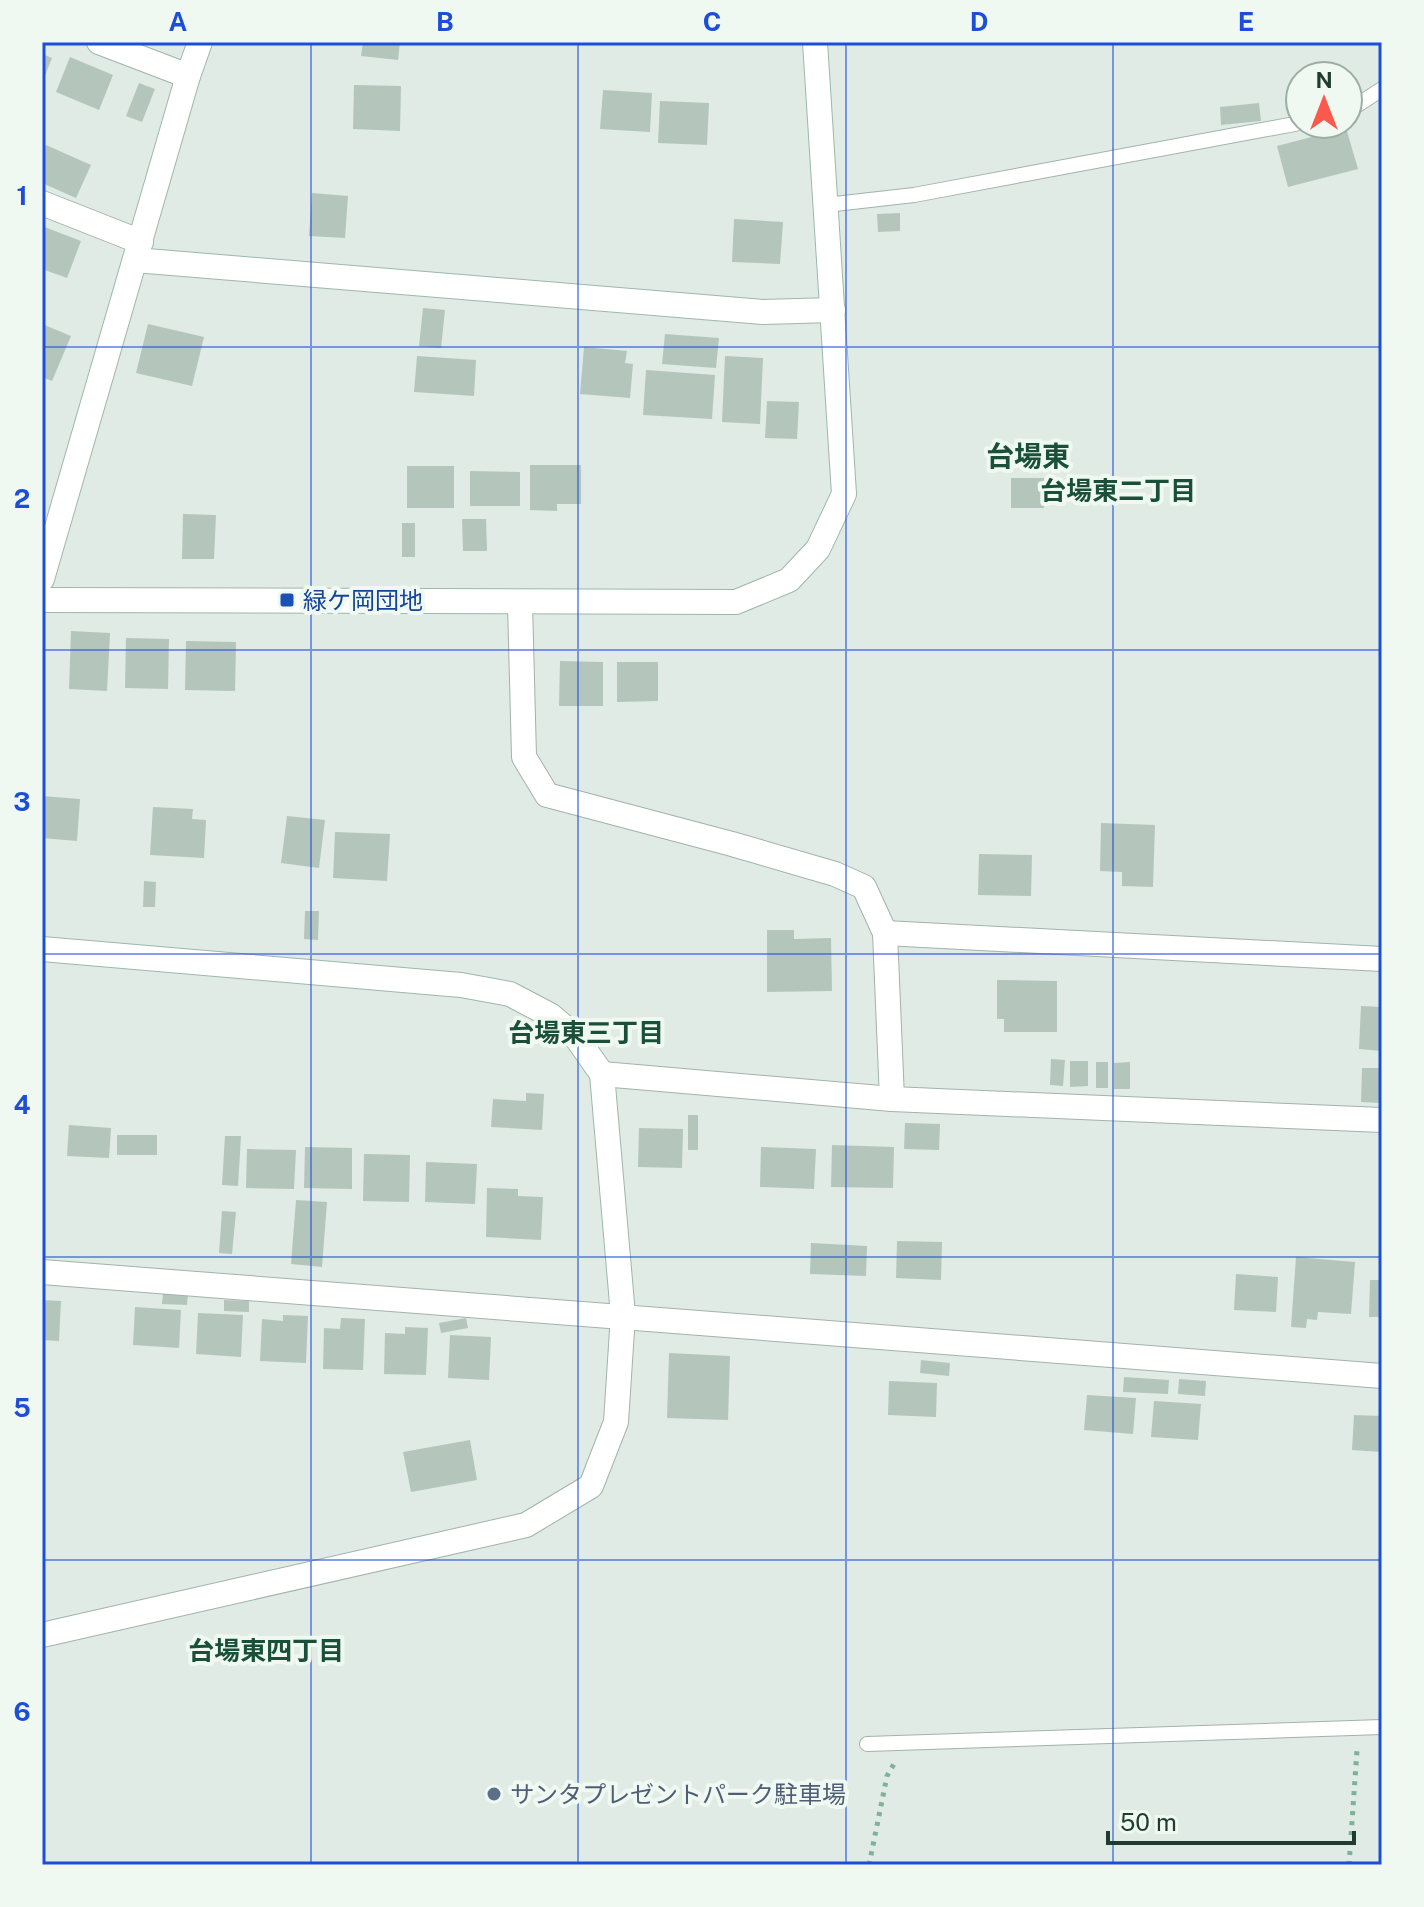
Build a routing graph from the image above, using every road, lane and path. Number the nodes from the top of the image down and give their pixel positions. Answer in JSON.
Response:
{"nodes":[{"id":1,"x":99,"y":42,"type":"edge"},
{"id":2,"x":200,"y":42,"type":"edge"},
{"id":3,"x":801,"y":42,"type":"edge"},
{"id":4,"x":815,"y":42,"type":"edge"},
{"id":5,"x":188,"y":76,"type":"junction"},
{"id":6,"x":1382,"y":89,"type":"edge"},
{"id":7,"x":1364,"y":101,"type":"edge"},
{"id":8,"x":1284,"y":126,"type":"edge"},
{"id":9,"x":42,"y":203,"type":"edge"},
{"id":10,"x":826,"y":205,"type":"junction"},
{"id":11,"x":138,"y":251,"type":"junction"},
{"id":12,"x":833,"y":310,"type":"junction"},
{"id":13,"x":42,"y":579,"type":"edge"},
{"id":14,"x":42,"y":600,"type":"edge"},
{"id":15,"x":520,"y":603,"type":"junction"},
{"id":16,"x":885,"y":933,"type":"junction"},
{"id":17,"x":42,"y":949,"type":"edge"},
{"id":18,"x":1382,"y":959,"type":"edge"},
{"id":19,"x":602,"y":1074,"type":"junction"},
{"id":20,"x":892,"y":1099,"type":"junction"},
{"id":21,"x":1382,"y":1120,"type":"edge"},
{"id":22,"x":42,"y":1272,"type":"edge"},
{"id":23,"x":623,"y":1315,"type":"junction"},
{"id":24,"x":1382,"y":1376,"type":"edge"},
{"id":25,"x":42,"y":1635,"type":"edge"},
{"id":26,"x":1382,"y":1727,"type":"edge"},
{"id":27,"x":1359,"y":1728,"type":"junction"},
{"id":28,"x":907,"y":1743,"type":"junction"},
{"id":29,"x":867,"y":1744,"type":"dead end"},
{"id":30,"x":869,"y":1865,"type":"edge"},
{"id":31,"x":1349,"y":1865,"type":"edge"}],
"edges":[{"from":1,"to":5,"type":"street"},
{"from":2,"to":5,"type":"street"},
{"from":3,"to":4,"type":"street"},
{"from":4,"to":10,"type":"street"},
{"from":5,"to":11,"type":"street"},
{"from":6,"to":7,"type":"lane"},
{"from":8,"to":10,"type":"lane"},
{"from":9,"to":11,"type":"street"},
{"from":10,"to":12,"type":"street"},
{"from":11,"to":12,"type":"street"},
{"from":11,"to":13,"type":"street"},
{"from":12,"to":15,"type":"street"},
{"from":14,"to":15,"type":"street"},
{"from":15,"to":16,"type":"street"},
{"from":16,"to":18,"type":"street"},
{"from":16,"to":20,"type":"street"},
{"from":17,"to":19,"type":"street"},
{"from":19,"to":20,"type":"street"},
{"from":19,"to":23,"type":"street"},
{"from":20,"to":21,"type":"street"},
{"from":22,"to":23,"type":"street"},
{"from":23,"to":24,"type":"street"},
{"from":23,"to":25,"type":"street"},
{"from":26,"to":27,"type":"lane"},
{"from":27,"to":28,"type":"lane"},
{"from":27,"to":31,"type":"path"},
{"from":28,"to":29,"type":"lane"},
{"from":28,"to":30,"type":"path"}]}
